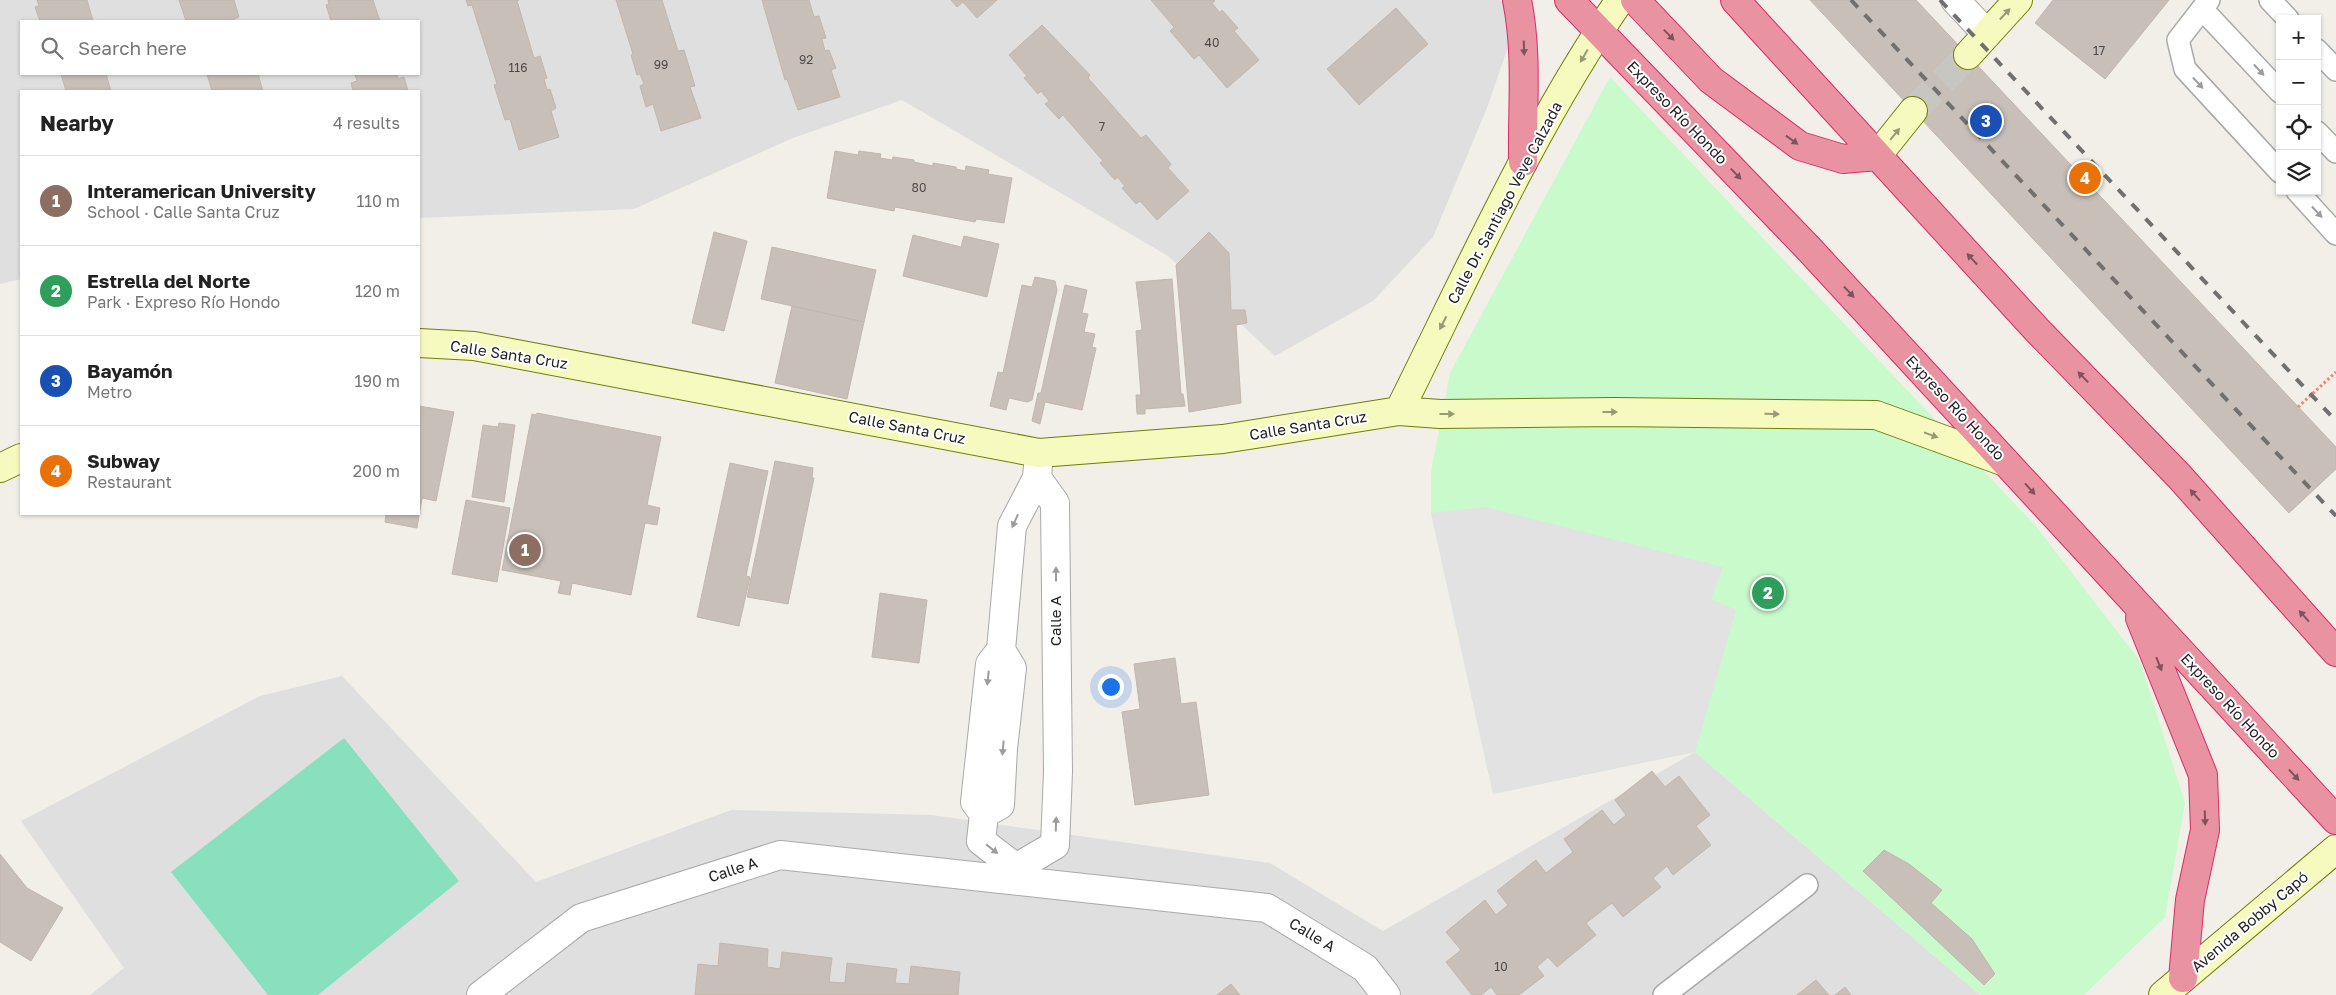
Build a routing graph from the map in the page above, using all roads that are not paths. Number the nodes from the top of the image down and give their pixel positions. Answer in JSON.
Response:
{"nodes":[{"id":1,"x":1517,"y":0,"type":"edge"},
{"id":2,"x":1570,"y":0,"type":"edge"},
{"id":3,"x":1620,"y":0,"type":"edge"},
{"id":4,"x":1635,"y":0,"type":"edge"},
{"id":5,"x":1735,"y":0,"type":"edge"},
{"id":6,"x":1955,"y":0,"type":"edge"},
{"id":7,"x":2018,"y":0,"type":"edge"},
{"id":8,"x":2270,"y":0,"type":"edge"},
{"id":9,"x":2205,"y":5,"type":"edge"},
{"id":10,"x":2284,"y":15,"type":"edge"},
{"id":11,"x":1598,"y":32,"type":"junction"},
{"id":12,"x":1987,"y":34,"type":"junction"},
{"id":13,"x":2321,"y":54,"type":"edge"},
{"id":14,"x":1968,"y":55,"type":"tunnel mouth"},
{"id":15,"x":2336,"y":70,"type":"edge"},
{"id":16,"x":2276,"y":87,"type":"edge"},
{"id":17,"x":1913,"y":111,"type":"tunnel mouth"},
{"id":18,"x":2321,"y":136,"type":"edge"},
{"id":19,"x":2336,"y":152,"type":"edge"},
{"id":20,"x":1877,"y":156,"type":"junction"},
{"id":21,"x":1523,"y":162,"type":"junction"},
{"id":22,"x":2276,"y":168,"type":"edge"},
{"id":23,"x":2301,"y":195,"type":"edge"},
{"id":24,"x":2336,"y":234,"type":"edge"},
{"id":25,"x":420,"y":343,"type":"edge"},
{"id":26,"x":1399,"y":411,"type":"junction"},
{"id":27,"x":20,"y":458,"type":"edge"},
{"id":28,"x":2005,"y":462,"type":"junction"},
{"id":29,"x":1038,"y":466,"type":"junction"},
{"id":30,"x":0,"y":468,"type":"edge"},
{"id":31,"x":2134,"y":602,"type":"junction"},
{"id":32,"x":2336,"y":652,"type":"edge"},
{"id":33,"x":2336,"y":820,"type":"edge"},
{"id":34,"x":2336,"y":849,"type":"edge"},
{"id":35,"x":1015,"y":874,"type":"junction"},
{"id":36,"x":1807,"y":885,"type":"dead end"},
{"id":37,"x":2173,"y":987,"type":"edge"},
{"id":38,"x":491,"y":992,"type":"edge"},
{"id":39,"x":1386,"y":995,"type":"edge"},
{"id":40,"x":1664,"y":995,"type":"edge"}],
"edges":[{"from":1,"to":21,"type":"highway","one_way":true},
{"from":2,"to":11,"type":"highway","name":"Expreso Río Hondo"},
{"from":3,"to":11,"type":"street","name":"Calle Dr. Santiago Veve Calzada"},
{"from":4,"to":20,"type":"highway","one_way":true},
{"from":5,"to":20,"type":"highway"},
{"from":6,"to":12,"type":"street"},
{"from":12,"to":7,"type":"street","one_way":true},
{"from":8,"to":10,"type":"lane"},
{"from":9,"to":16,"type":"lane","one_way":true},
{"from":9,"to":22,"type":"lane","one_way":true},
{"from":11,"to":21,"type":"street","name":"Calle Dr. Santiago Veve Calzada","one_way":true},
{"from":11,"to":28,"type":"highway","name":"Expreso Río Hondo","one_way":true},
{"from":12,"to":14,"type":"street"},
{"from":13,"to":15,"type":"lane"},
{"from":20,"to":17,"type":"street","one_way":true},
{"from":18,"to":19,"type":"lane"},
{"from":32,"to":20,"type":"highway","one_way":true},
{"from":21,"to":26,"type":"street","name":"Calle Dr. Santiago Veve Calzada","one_way":true},
{"from":23,"to":24,"type":"lane","one_way":true},
{"from":25,"to":29,"type":"street","name":"Calle Santa Cruz"},
{"from":26,"to":28,"type":"street","name":"Calle Santa Cruz","one_way":true},
{"from":26,"to":29,"type":"street","name":"Calle Santa Cruz"},
{"from":27,"to":30,"type":"street"},
{"from":28,"to":31,"type":"highway","name":"Expreso Río Hondo","one_way":true},
{"from":35,"to":29,"type":"street","name":"Calle A","one_way":true},
{"from":29,"to":35,"type":"street","one_way":true},
{"from":31,"to":33,"type":"highway","name":"Expreso Río Hondo","one_way":true},
{"from":31,"to":37,"type":"highway","one_way":true},
{"from":34,"to":37,"type":"street","name":"Avenida Bobby Capó"},
{"from":35,"to":38,"type":"street","name":"Calle A"},
{"from":35,"to":39,"type":"street","name":"Calle A"},
{"from":36,"to":40,"type":"lane"}]}
